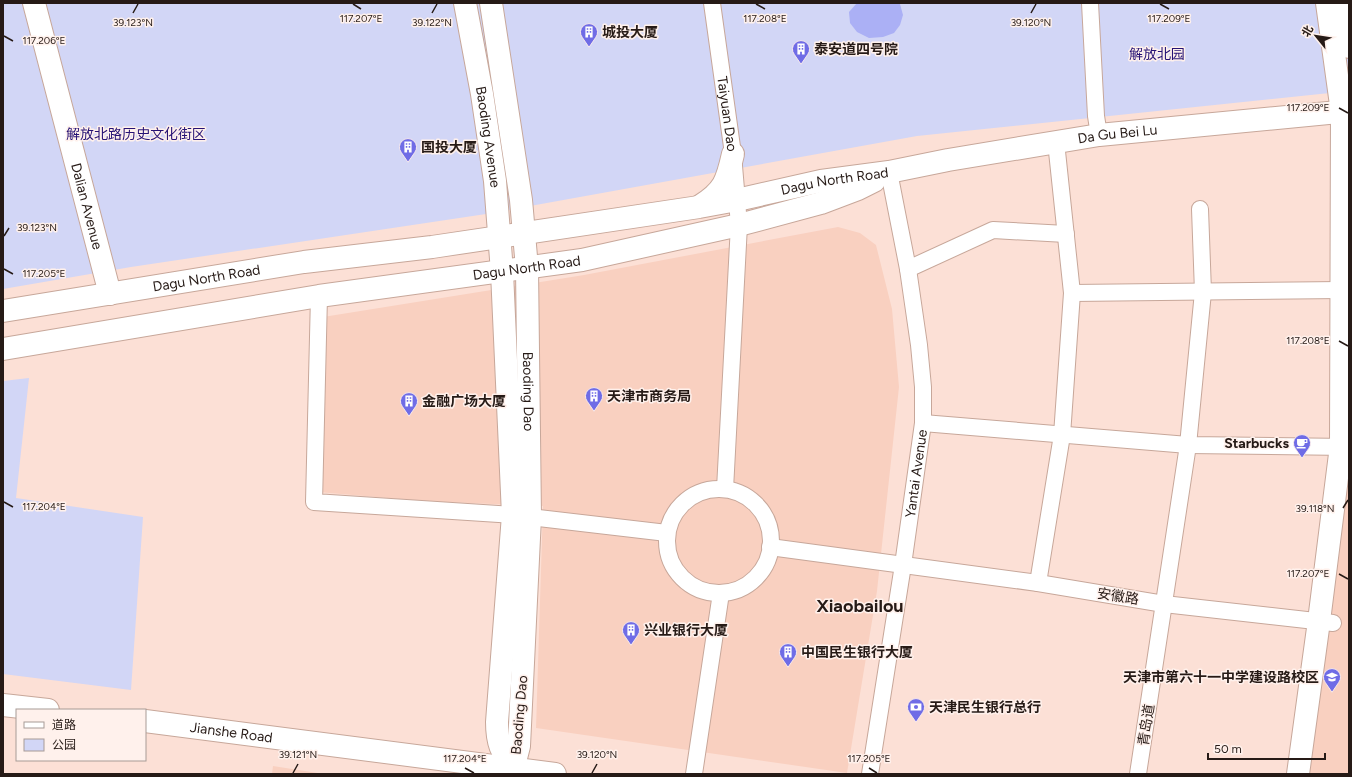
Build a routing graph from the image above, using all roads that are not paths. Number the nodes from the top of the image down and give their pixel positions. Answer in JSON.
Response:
{"nodes":[{"id":1,"x":34,"y":3,"type":"edge"},
{"id":2,"x":465,"y":3,"type":"edge"},
{"id":3,"x":491,"y":3,"type":"edge"},
{"id":4,"x":712,"y":3,"type":"edge"},
{"id":5,"x":1090,"y":3,"type":"edge"},
{"id":6,"x":1327,"y":3,"type":"edge"},
{"id":7,"x":1344,"y":3,"type":"edge"},
{"id":8,"x":1349,"y":47,"type":"edge"},
{"id":9,"x":1346,"y":112,"type":"edge"},
{"id":10,"x":1099,"y":135,"type":"junction"},
{"id":11,"x":1056,"y":142,"type":"junction"},
{"id":12,"x":733,"y":154,"type":"junction"},
{"id":13,"x":889,"y":172,"type":"junction"},
{"id":14,"x":495,"y":181,"type":"junction"},
{"id":15,"x":737,"y":200,"type":"junction"},
{"id":16,"x":699,"y":207,"type":"junction"},
{"id":17,"x":1200,"y":209,"type":"dead end"},
{"id":18,"x":739,"y":225,"type":"junction"},
{"id":19,"x":1066,"y":234,"type":"junction"},
{"id":20,"x":513,"y":236,"type":"junction"},
{"id":21,"x":455,"y":243,"type":"junction"},
{"id":22,"x":582,"y":260,"type":"junction"},
{"id":23,"x":527,"y":268,"type":"junction"},
{"id":24,"x":908,"y":269,"type":"junction"},
{"id":25,"x":502,"y":272,"type":"junction"},
{"id":26,"x":448,"y":278,"type":"junction"},
{"id":27,"x":1341,"y":290,"type":"junction"},
{"id":28,"x":1203,"y":292,"type":"junction"},
{"id":29,"x":1072,"y":293,"type":"junction"},
{"id":30,"x":110,"y":294,"type":"junction"},
{"id":31,"x":319,"y":296,"type":"junction"},
{"id":32,"x":3,"y":311,"type":"edge"},
{"id":33,"x":3,"y":349,"type":"edge"},
{"id":34,"x":923,"y":423,"type":"junction"},
{"id":35,"x":1062,"y":435,"type":"junction"},
{"id":36,"x":1188,"y":445,"type":"junction"},
{"id":37,"x":1345,"y":447,"type":"edge"},
{"id":38,"x":725,"y":489,"type":"junction"},
{"id":39,"x":1349,"y":495,"type":"edge"},
{"id":40,"x":521,"y":516,"type":"junction"},
{"id":41,"x":667,"y":533,"type":"junction"},
{"id":42,"x":770,"y":547,"type":"junction"},
{"id":43,"x":903,"y":565,"type":"junction"},
{"id":44,"x":1038,"y":583,"type":"junction"},
{"id":45,"x":721,"y":593,"type":"junction"},
{"id":46,"x":1164,"y":604,"type":"junction"},
{"id":47,"x":1326,"y":622,"type":"junction"},
{"id":48,"x":3,"y":705,"type":"edge"},
{"id":49,"x":39,"y":709,"type":"edge"},
{"id":50,"x":146,"y":721,"type":"edge"},
{"id":51,"x":513,"y":771,"type":"edge"},
{"id":52,"x":555,"y":774,"type":"edge"},
{"id":53,"x":694,"y":774,"type":"edge"},
{"id":54,"x":870,"y":774,"type":"edge"},
{"id":55,"x":1138,"y":774,"type":"edge"},
{"id":56,"x":1298,"y":774,"type":"edge"},
{"id":57,"x":1312,"y":774,"type":"edge"}],
"edges":[{"from":1,"to":30,"type":"main road","name":"Dalian Avenue"},
{"from":2,"to":14,"type":"main road","name":"Baoding Avenue"},
{"from":3,"to":20,"type":"main road","name":"Baoding Avenue"},
{"from":4,"to":12,"type":"street","name":"Taiyuan Dao"},
{"from":5,"to":10,"type":"street"},
{"from":6,"to":9,"type":"main road"},
{"from":7,"to":8,"type":"main road"},
{"from":9,"to":10,"type":"main road","name":"Da Gu Bei Lu"},
{"from":9,"to":27,"type":"main road"},
{"from":10,"to":11,"type":"main road","name":"Da Gu Bei Lu"},
{"from":11,"to":13,"type":"main road","name":"Da Gu Bei Lu"},
{"from":11,"to":19,"type":"street"},
{"from":12,"to":15,"type":"street","name":"Taiyuan Dao"},
{"from":12,"to":16,"type":"main road"},
{"from":13,"to":15,"type":"main road","name":"Dagu North Road"},
{"from":13,"to":18,"type":"main road","name":"Dagu North Road"},
{"from":13,"to":24,"type":"street","name":"Yantai Avenue"},
{"from":14,"to":20,"type":"main road","name":"Baoding Avenue"},
{"from":14,"to":21,"type":"main road"},
{"from":15,"to":16,"type":"main road","name":"Dagu North Road"},
{"from":15,"to":18,"type":"street","name":"Taiyuan Dao"},
{"from":16,"to":20,"type":"main road","name":"Dagu North Road"},
{"from":17,"to":28,"type":"street","name":"青岛道"},
{"from":18,"to":22,"type":"main road","name":"Dagu North Road"},
{"from":18,"to":38,"type":"street","name":"Taiyuan Dao"},
{"from":19,"to":24,"type":"street"},
{"from":19,"to":29,"type":"street"},
{"from":20,"to":21,"type":"main road","name":"Dagu North Road"},
{"from":20,"to":22,"type":"main road"},
{"from":20,"to":23,"type":"main road","name":"Baoding Dao"},
{"from":20,"to":25,"type":"main road","name":"Baoding Avenue"},
{"from":20,"to":26,"type":"main road"},
{"from":21,"to":30,"type":"main road","name":"Dagu North Road"},
{"from":22,"to":23,"type":"main road","name":"Dagu North Road"},
{"from":23,"to":25,"type":"main road","name":"Dagu North Road"},
{"from":23,"to":40,"type":"main road","name":"Baoding Dao"},
{"from":24,"to":34,"type":"street","name":"Yantai Avenue"},
{"from":25,"to":26,"type":"main road","name":"Dagu North Road"},
{"from":25,"to":40,"type":"main road","name":"Baoding Dao"},
{"from":26,"to":31,"type":"main road","name":"Dagu North Road"},
{"from":27,"to":28,"type":"street"},
{"from":27,"to":37,"type":"main road"},
{"from":28,"to":29,"type":"street"},
{"from":28,"to":36,"type":"street","name":"青岛道"},
{"from":29,"to":35,"type":"street"},
{"from":30,"to":32,"type":"main road","name":"Dagu North Road"},
{"from":31,"to":33,"type":"main road","name":"Dagu North Road"},
{"from":31,"to":40,"type":"street"},
{"from":34,"to":35,"type":"street"},
{"from":34,"to":43,"type":"street","name":"Yantai Avenue"},
{"from":35,"to":36,"type":"street"},
{"from":35,"to":44,"type":"street"},
{"from":36,"to":37,"type":"street"},
{"from":36,"to":46,"type":"street","name":"青岛道"},
{"from":37,"to":47,"type":"main road"},
{"from":38,"to":41,"type":"street"},
{"from":38,"to":42,"type":"street"},
{"from":39,"to":47,"type":"main road"},
{"from":40,"to":41,"type":"street"},
{"from":40,"to":51,"type":"main road","name":"Baoding Dao"},
{"from":41,"to":45,"type":"street"},
{"from":42,"to":43,"type":"street","name":"安徽路"},
{"from":42,"to":45,"type":"street"},
{"from":43,"to":44,"type":"street","name":"安徽路"},
{"from":43,"to":54,"type":"street","name":"Yantai Avenue"},
{"from":44,"to":46,"type":"street","name":"安徽路"},
{"from":45,"to":53,"type":"street"},
{"from":46,"to":47,"type":"street","name":"安徽路"},
{"from":46,"to":55,"type":"street","name":"青岛道"},
{"from":47,"to":56,"type":"main road"},
{"from":47,"to":57,"type":"main road"},
{"from":48,"to":49,"type":"main road"},
{"from":50,"to":51,"type":"main road","name":"Jianshe Road"},
{"from":51,"to":52,"type":"main road","name":"Jianshe Road"}]}
